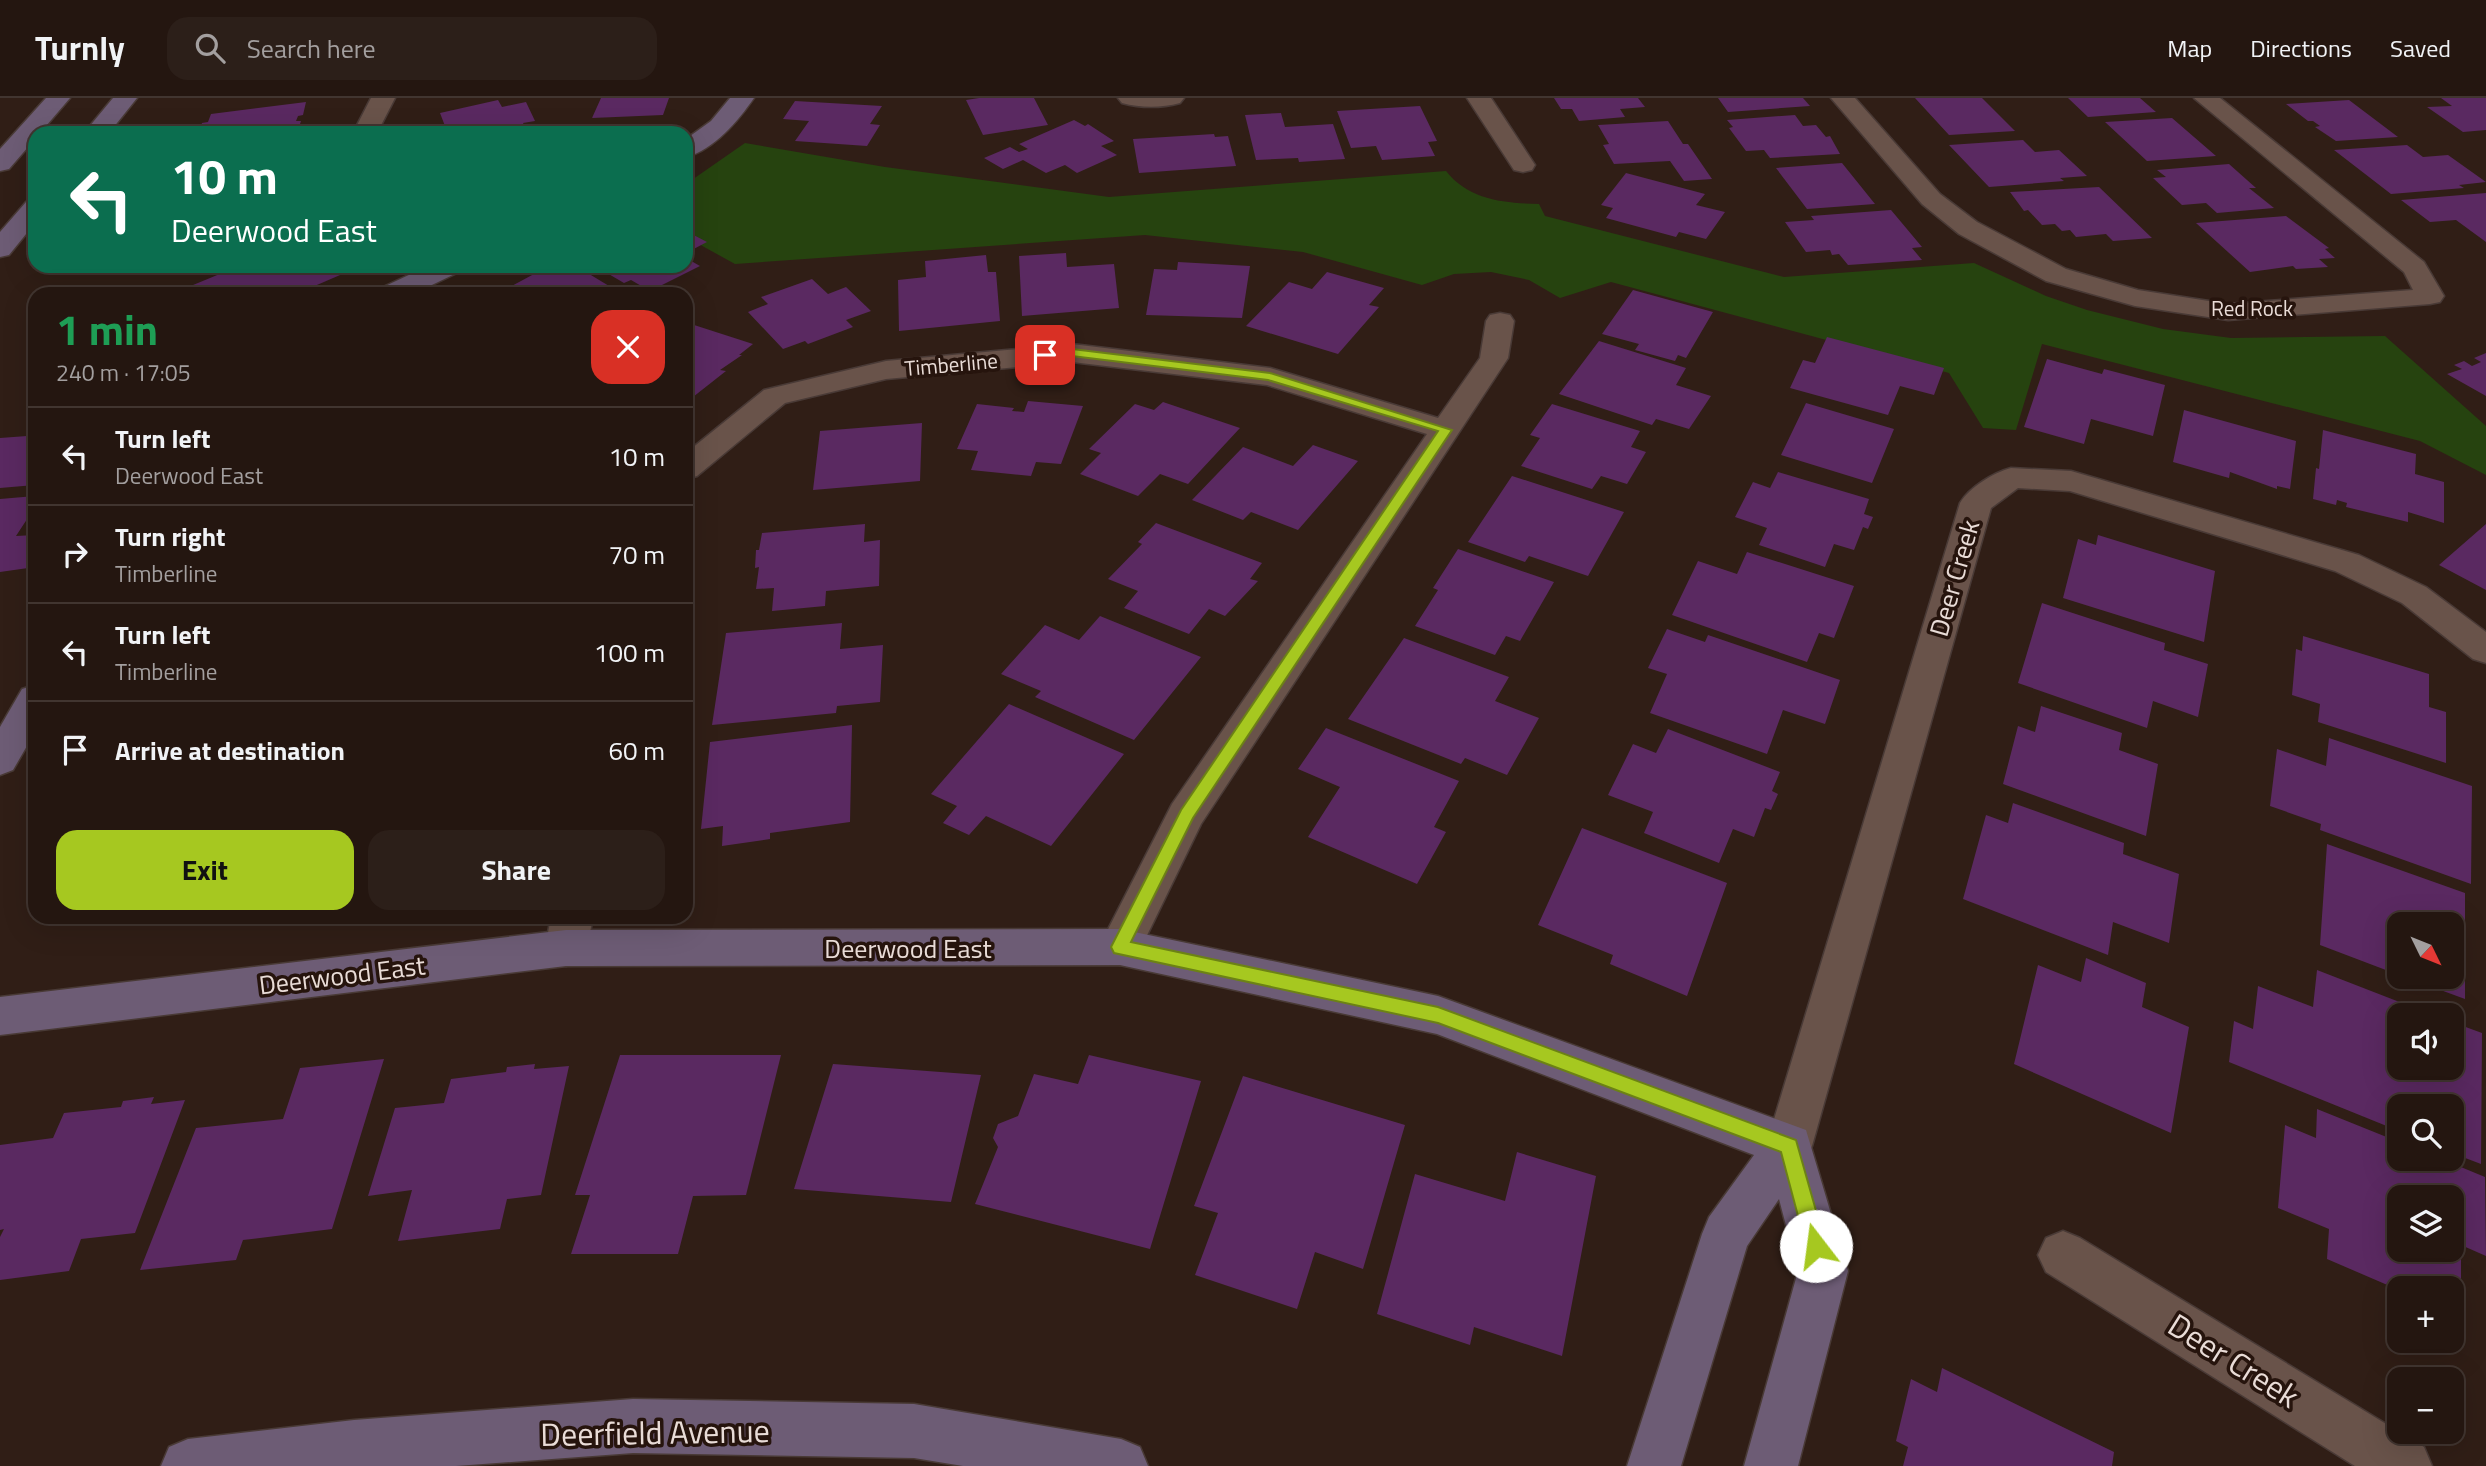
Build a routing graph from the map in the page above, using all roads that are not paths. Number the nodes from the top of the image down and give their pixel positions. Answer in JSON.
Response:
{"nodes":[{"id":1,"x":58,"y":98,"type":"edge"},
{"id":2,"x":125,"y":98,"type":"edge"},
{"id":3,"x":383,"y":98,"type":"edge"},
{"id":4,"x":742,"y":98,"type":"edge"},
{"id":5,"x":1130,"y":98,"type":"edge"},
{"id":6,"x":1172,"y":98,"type":"edge"},
{"id":7,"x":1479,"y":98,"type":"edge"},
{"id":8,"x":1843,"y":98,"type":"edge"},
{"id":9,"x":2206,"y":98,"type":"edge"},
{"id":10,"x":33,"y":126,"type":"edge"},
{"id":11,"x":102,"y":126,"type":"edge"},
{"id":12,"x":369,"y":126,"type":"edge"},
{"id":13,"x":28,"y":132,"type":"edge"},
{"id":14,"x":693,"y":145,"type":"edge"},
{"id":15,"x":0,"y":163,"type":"edge"},
{"id":16,"x":1523,"y":165,"type":"dead end"},
{"id":17,"x":28,"y":215,"type":"edge"},
{"id":18,"x":0,"y":249,"type":"edge"},
{"id":19,"x":435,"y":273,"type":"edge"},
{"id":20,"x":406,"y":287,"type":"edge"},
{"id":21,"x":1500,"y":321,"type":"dead end"},
{"id":22,"x":1446,"y":430,"type":"junction"},
{"id":23,"x":693,"y":462,"type":"edge"},
{"id":24,"x":2486,"y":650,"type":"edge"},
{"id":25,"x":28,"y":711,"type":"edge"},
{"id":26,"x":0,"y":760,"type":"edge"},
{"id":27,"x":569,"y":933,"type":"edge"},
{"id":28,"x":1120,"y":947,"type":"junction"},
{"id":29,"x":0,"y":1016,"type":"edge"},
{"id":30,"x":1789,"y":1146,"type":"junction"},
{"id":31,"x":2063,"y":1255,"type":"dead end"},
{"id":32,"x":188,"y":1466,"type":"edge"},
{"id":33,"x":1121,"y":1466,"type":"edge"},
{"id":34,"x":1654,"y":1466,"type":"edge"},
{"id":35,"x":1771,"y":1466,"type":"edge"},
{"id":36,"x":2405,"y":1466,"type":"edge"}],
"edges":[{"from":1,"to":10,"type":"street"},
{"from":2,"to":11,"type":"street"},
{"from":3,"to":12,"type":"street"},
{"from":4,"to":14,"type":"street"},
{"from":5,"to":6,"type":"street"},
{"from":7,"to":16,"type":"street"},
{"from":8,"to":9,"type":"street","name":"Red Rock"},
{"from":13,"to":15,"type":"street"},
{"from":17,"to":18,"type":"street"},
{"from":19,"to":20,"type":"street"},
{"from":21,"to":22,"type":"street"},
{"from":22,"to":23,"type":"street","name":"Timberline"},
{"from":22,"to":28,"type":"street"},
{"from":24,"to":30,"type":"street","name":"Deer Creek"},
{"from":25,"to":26,"type":"street"},
{"from":27,"to":28,"type":"street","name":"Deerwood East"},
{"from":27,"to":29,"type":"street","name":"Deerwood East"},
{"from":28,"to":30,"type":"street","name":"Deerwood East"},
{"from":30,"to":34,"type":"street","name":"Deer Creek"},
{"from":30,"to":35,"type":"street"},
{"from":31,"to":36,"type":"street","name":"Deer Creek"},
{"from":32,"to":33,"type":"street","name":"Deerfield Avenue"}]}
